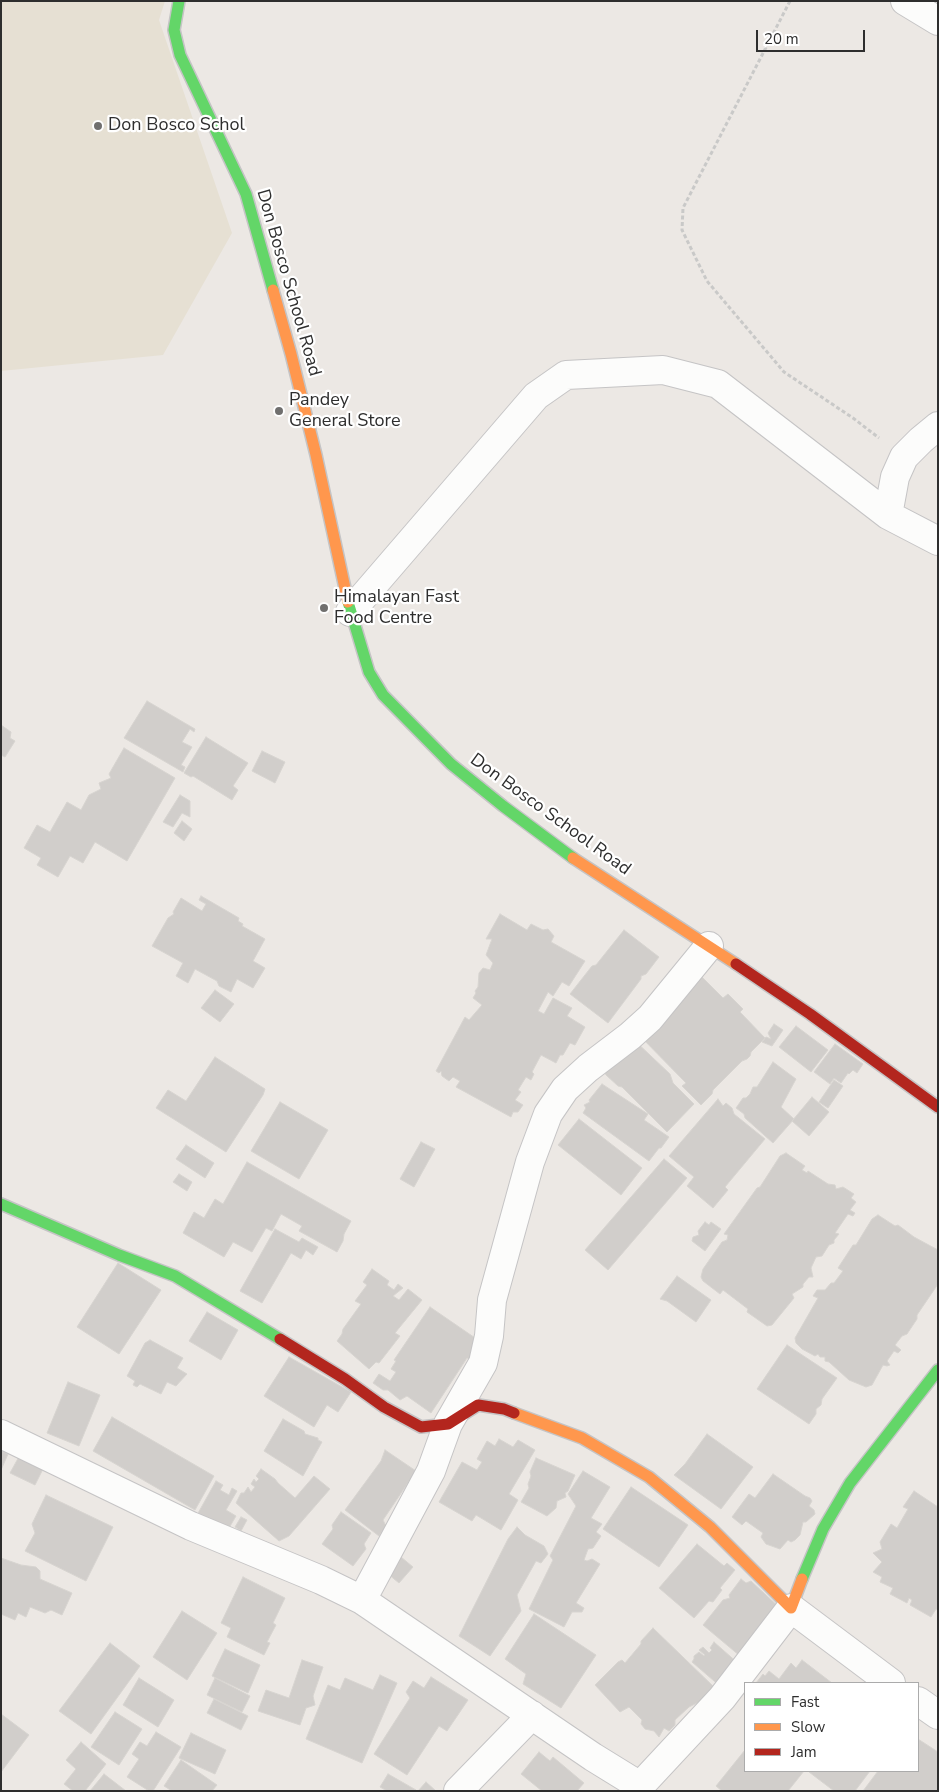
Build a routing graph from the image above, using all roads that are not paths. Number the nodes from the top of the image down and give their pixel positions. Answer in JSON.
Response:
{"nodes":[{"id":1,"x":179,"y":1,"type":"edge"},
{"id":2,"x":905,"y":1,"type":"edge"},
{"id":3,"x":938,"y":21,"type":"edge"},
{"id":4,"x":938,"y":426,"type":"edge"},
{"id":5,"x":888,"y":515,"type":"junction"},
{"id":6,"x":938,"y":541,"type":"edge"},
{"id":7,"x":350,"y":612,"type":"junction"},
{"id":8,"x":709,"y":946,"type":"junction"},
{"id":9,"x":938,"y":1107,"type":"edge"},
{"id":10,"x":1,"y":1204,"type":"edge"},
{"id":11,"x":938,"y":1370,"type":"edge"},
{"id":12,"x":448,"y":1424,"type":"junction"},
{"id":13,"x":1,"y":1434,"type":"edge"},
{"id":14,"x":362,"y":1600,"type":"junction"},
{"id":15,"x":791,"y":1608,"type":"junction"},
{"id":16,"x":890,"y":1682,"type":"edge"},
{"id":17,"x":919,"y":1703,"type":"edge"},
{"id":18,"x":532,"y":1715,"type":"junction"},
{"id":19,"x":938,"y":1715,"type":"edge"},
{"id":20,"x":639,"y":1788,"type":"edge"},
{"id":21,"x":458,"y":1791,"type":"edge"}],
"edges":[{"from":1,"to":7,"type":"street","name":"Don Bosco School Road"},
{"from":2,"to":3,"type":"street"},
{"from":4,"to":5,"type":"street"},
{"from":5,"to":6,"type":"street"},
{"from":5,"to":7,"type":"street"},
{"from":7,"to":8,"type":"street","name":"Don Bosco School Road"},
{"from":8,"to":9,"type":"street","name":"Don Bosco School Road"},
{"from":8,"to":12,"type":"street"},
{"from":10,"to":12,"type":"street"},
{"from":11,"to":15,"type":"street"},
{"from":12,"to":14,"type":"street"},
{"from":12,"to":15,"type":"street"},
{"from":13,"to":14,"type":"street"},
{"from":14,"to":18,"type":"street"},
{"from":15,"to":16,"type":"street"},
{"from":15,"to":20,"type":"street"},
{"from":17,"to":19,"type":"street"},
{"from":18,"to":20,"type":"street"},
{"from":18,"to":21,"type":"street"}]}
